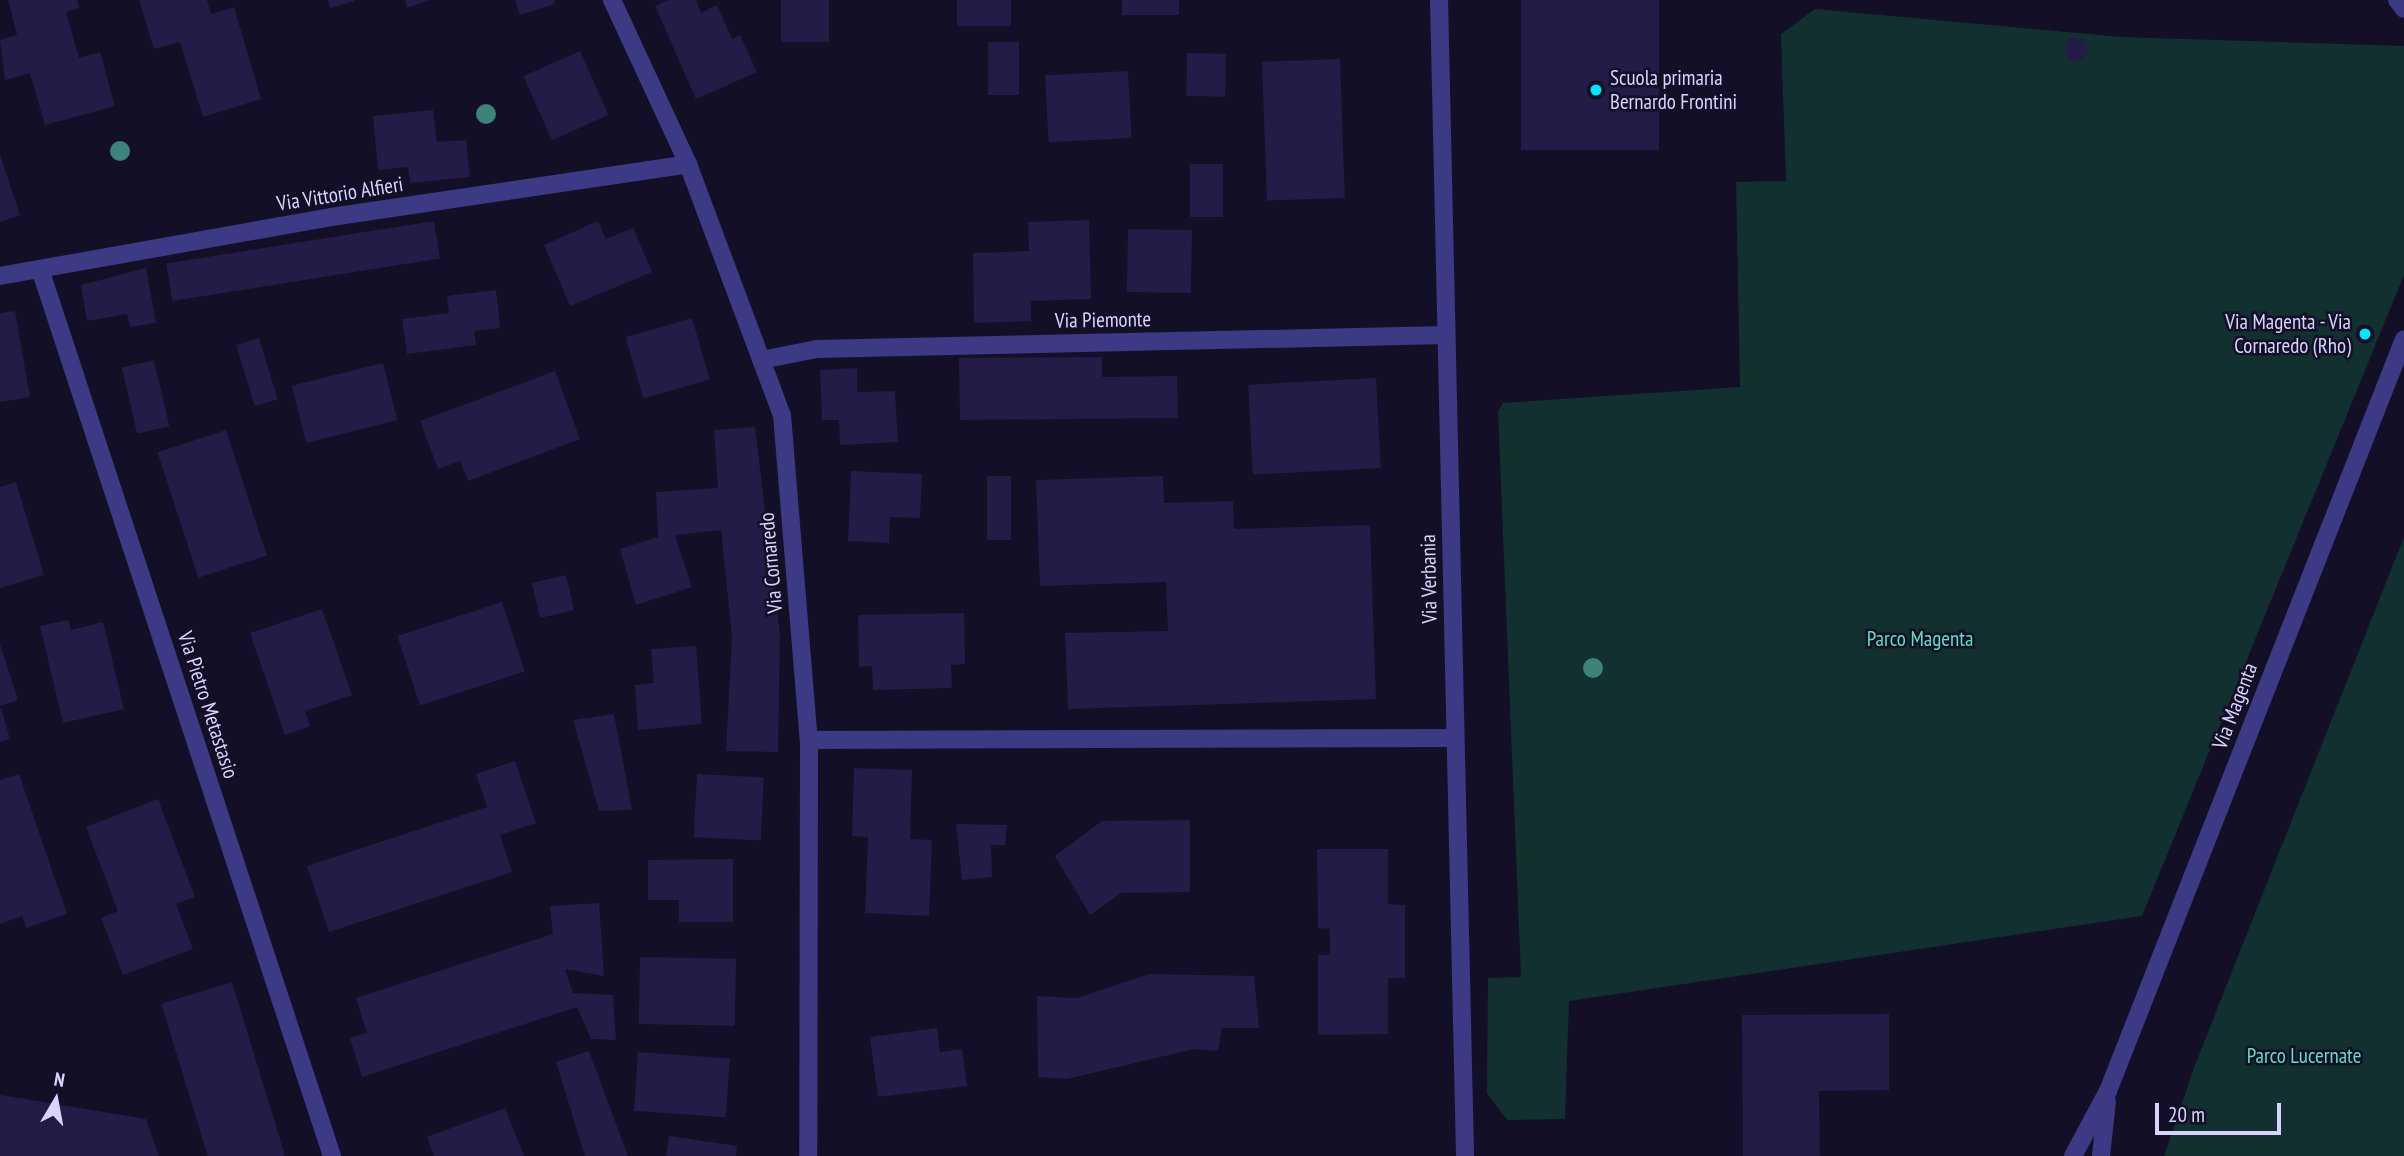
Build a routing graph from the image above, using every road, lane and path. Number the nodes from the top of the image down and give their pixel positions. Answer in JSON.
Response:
{"nodes":[{"id":1,"x":612,"y":0,"type":"edge"},
{"id":2,"x":1439,"y":0,"type":"edge"},
{"id":3,"x":2397,"y":0,"type":"edge"},
{"id":4,"x":2404,"y":9,"type":"edge"},
{"id":5,"x":688,"y":164,"type":"junction"},
{"id":6,"x":40,"y":269,"type":"junction"},
{"id":7,"x":0,"y":276,"type":"edge"},
{"id":8,"x":1446,"y":335,"type":"junction"},
{"id":9,"x":2404,"y":339,"type":"edge"},
{"id":10,"x":761,"y":360,"type":"junction"},
{"id":11,"x":1455,"y":738,"type":"junction"},
{"id":12,"x":809,"y":740,"type":"junction"},
{"id":13,"x":2108,"y":1091,"type":"junction"},
{"id":14,"x":332,"y":1156,"type":"edge"},
{"id":15,"x":808,"y":1156,"type":"edge"},
{"id":16,"x":1465,"y":1156,"type":"edge"},
{"id":17,"x":2073,"y":1156,"type":"edge"},
{"id":18,"x":2101,"y":1156,"type":"edge"}],
"edges":[{"from":1,"to":5,"type":"street","name":"Via Cornaredo"},
{"from":2,"to":8,"type":"street","name":"Via Verbania"},
{"from":3,"to":4,"type":"street"},
{"from":5,"to":6,"type":"street","name":"Via Vittorio Alfieri"},
{"from":5,"to":10,"type":"street","name":"Via Cornaredo"},
{"from":6,"to":7,"type":"street","name":"Via Vittorio Alfieri"},
{"from":6,"to":14,"type":"street","name":"Via Pietro Metastasio"},
{"from":8,"to":10,"type":"street","name":"Via Piemonte"},
{"from":8,"to":11,"type":"street","name":"Via Verbania"},
{"from":9,"to":13,"type":"street","name":"Via Magenta"},
{"from":10,"to":12,"type":"street","name":"Via Cornaredo"},
{"from":11,"to":12,"type":"street"},
{"from":11,"to":16,"type":"street","name":"Via Verbania"},
{"from":12,"to":15,"type":"street","name":"Via Cornaredo"},
{"from":13,"to":17,"type":"street","name":"Via Magenta"},
{"from":13,"to":18,"type":"street","name":"Via Magenta"}]}
